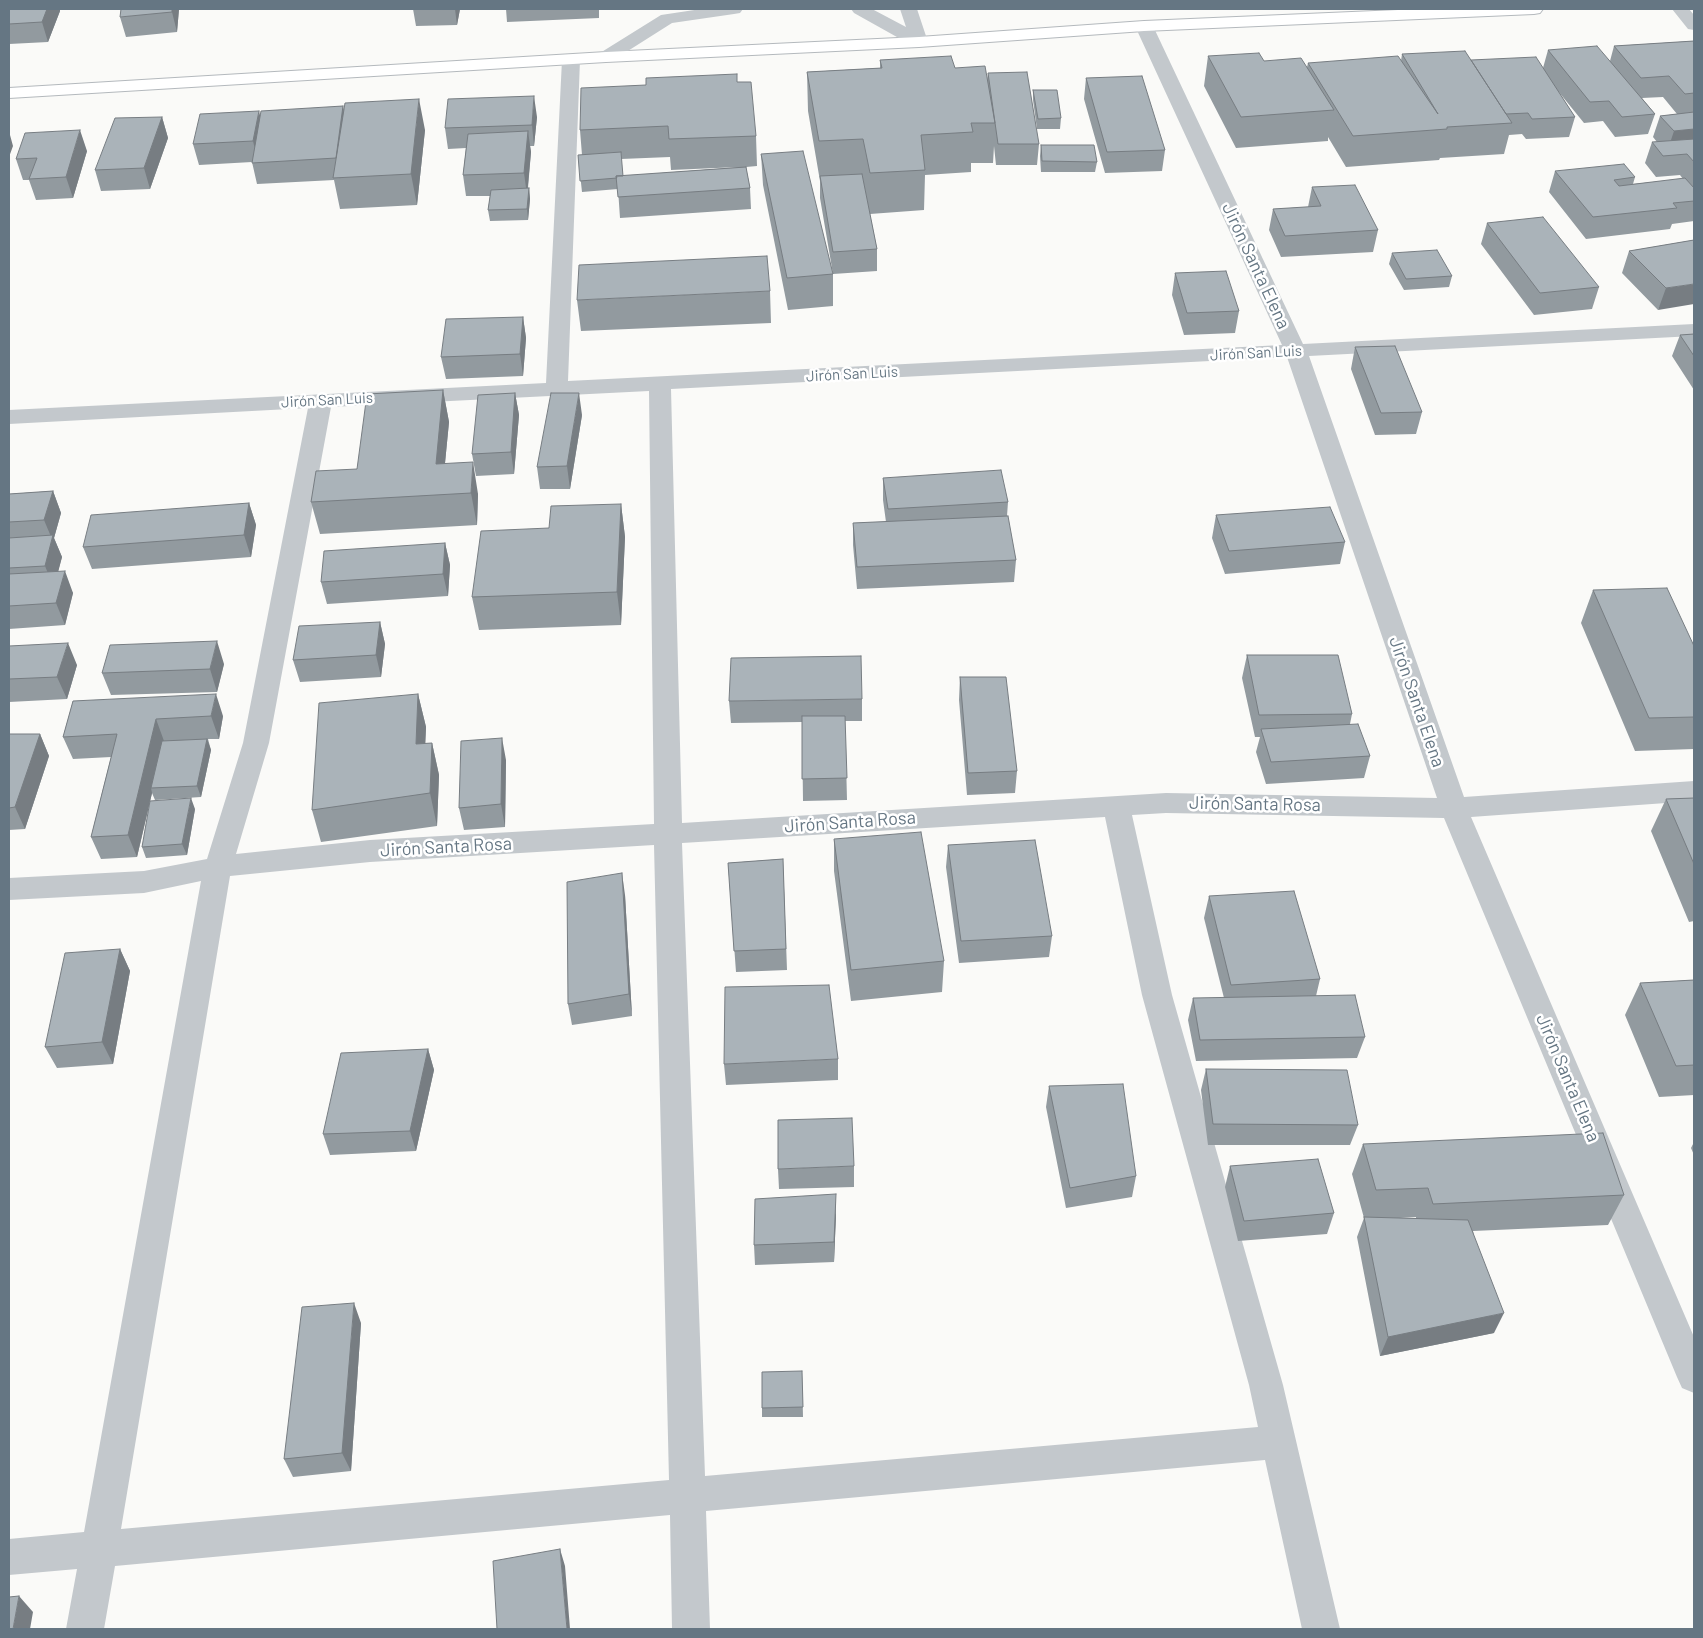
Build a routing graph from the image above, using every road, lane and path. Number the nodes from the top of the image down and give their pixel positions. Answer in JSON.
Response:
{"nodes":[{"id":1,"x":734,"y":9,"type":"edge"},
{"id":2,"x":860,"y":9,"type":"edge"},
{"id":3,"x":909,"y":9,"type":"edge"},
{"id":4,"x":1534,"y":9,"type":"edge"},
{"id":5,"x":1680,"y":9,"type":"edge"},
{"id":6,"x":1344,"y":13,"type":"edge"},
{"id":7,"x":1694,"y":25,"type":"edge"},
{"id":8,"x":1144,"y":26,"type":"junction"},
{"id":9,"x":919,"y":42,"type":"junction"},
{"id":10,"x":606,"y":57,"type":"junction"},
{"id":11,"x":571,"y":60,"type":"junction"},
{"id":12,"x":9,"y":93,"type":"edge"},
{"id":13,"x":1694,"y":330,"type":"edge"},
{"id":14,"x":1296,"y":350,"type":"junction"},
{"id":15,"x":660,"y":384,"type":"junction"},
{"id":16,"x":556,"y":388,"type":"junction"},
{"id":17,"x":321,"y":400,"type":"junction"},
{"id":18,"x":9,"y":417,"type":"edge"},
{"id":19,"x":1694,"y":791,"type":"edge"},
{"id":20,"x":1116,"y":806,"type":"junction"},
{"id":21,"x":1454,"y":808,"type":"junction"},
{"id":22,"x":668,"y":834,"type":"junction"},
{"id":23,"x":218,"y":867,"type":"junction"},
{"id":24,"x":9,"y":889,"type":"edge"},
{"id":25,"x":1694,"y":1377,"type":"edge"},
{"id":26,"x":1278,"y":1442,"type":"junction"},
{"id":27,"x":687,"y":1494,"type":"junction"},
{"id":28,"x":98,"y":1549,"type":"junction"},
{"id":29,"x":9,"y":1557,"type":"edge"},
{"id":30,"x":85,"y":1629,"type":"edge"},
{"id":31,"x":691,"y":1629,"type":"edge"},
{"id":32,"x":1321,"y":1629,"type":"edge"}],
"edges":[{"from":1,"to":10,"type":"street"},
{"from":2,"to":9,"type":"street"},
{"from":3,"to":9,"type":"street"},
{"from":4,"to":6,"type":"highway"},
{"from":5,"to":7,"type":"street"},
{"from":6,"to":8,"type":"highway"},
{"from":8,"to":9,"type":"highway"},
{"from":8,"to":14,"type":"street","name":"Jirón Santa Elena"},
{"from":9,"to":10,"type":"highway"},
{"from":10,"to":11,"type":"highway"},
{"from":11,"to":12,"type":"highway"},
{"from":11,"to":16,"type":"street"},
{"from":13,"to":14,"type":"street","name":"Jirón San Luis"},
{"from":14,"to":15,"type":"street","name":"Jirón San Luis"},
{"from":14,"to":21,"type":"street","name":"Jirón Santa Elena"},
{"from":15,"to":16,"type":"street","name":"Jirón San Luis"},
{"from":15,"to":22,"type":"street"},
{"from":16,"to":17,"type":"street","name":"Jirón San Luis"},
{"from":17,"to":18,"type":"street","name":"Jirón San Luis"},
{"from":17,"to":23,"type":"street"},
{"from":19,"to":21,"type":"street","name":"Jirón Santa Rosa"},
{"from":20,"to":21,"type":"street","name":"Jirón Santa Rosa"},
{"from":20,"to":22,"type":"street","name":"Jirón Santa Rosa"},
{"from":20,"to":26,"type":"street"},
{"from":21,"to":25,"type":"street","name":"Jirón Santa Elena"},
{"from":22,"to":23,"type":"street","name":"Jirón Santa Rosa"},
{"from":22,"to":27,"type":"street"},
{"from":23,"to":24,"type":"street","name":"Jirón Santa Rosa"},
{"from":23,"to":28,"type":"street"},
{"from":26,"to":27,"type":"street"},
{"from":26,"to":32,"type":"street"},
{"from":27,"to":28,"type":"street"},
{"from":27,"to":31,"type":"street"},
{"from":28,"to":29,"type":"street"},
{"from":28,"to":30,"type":"street"}]}
